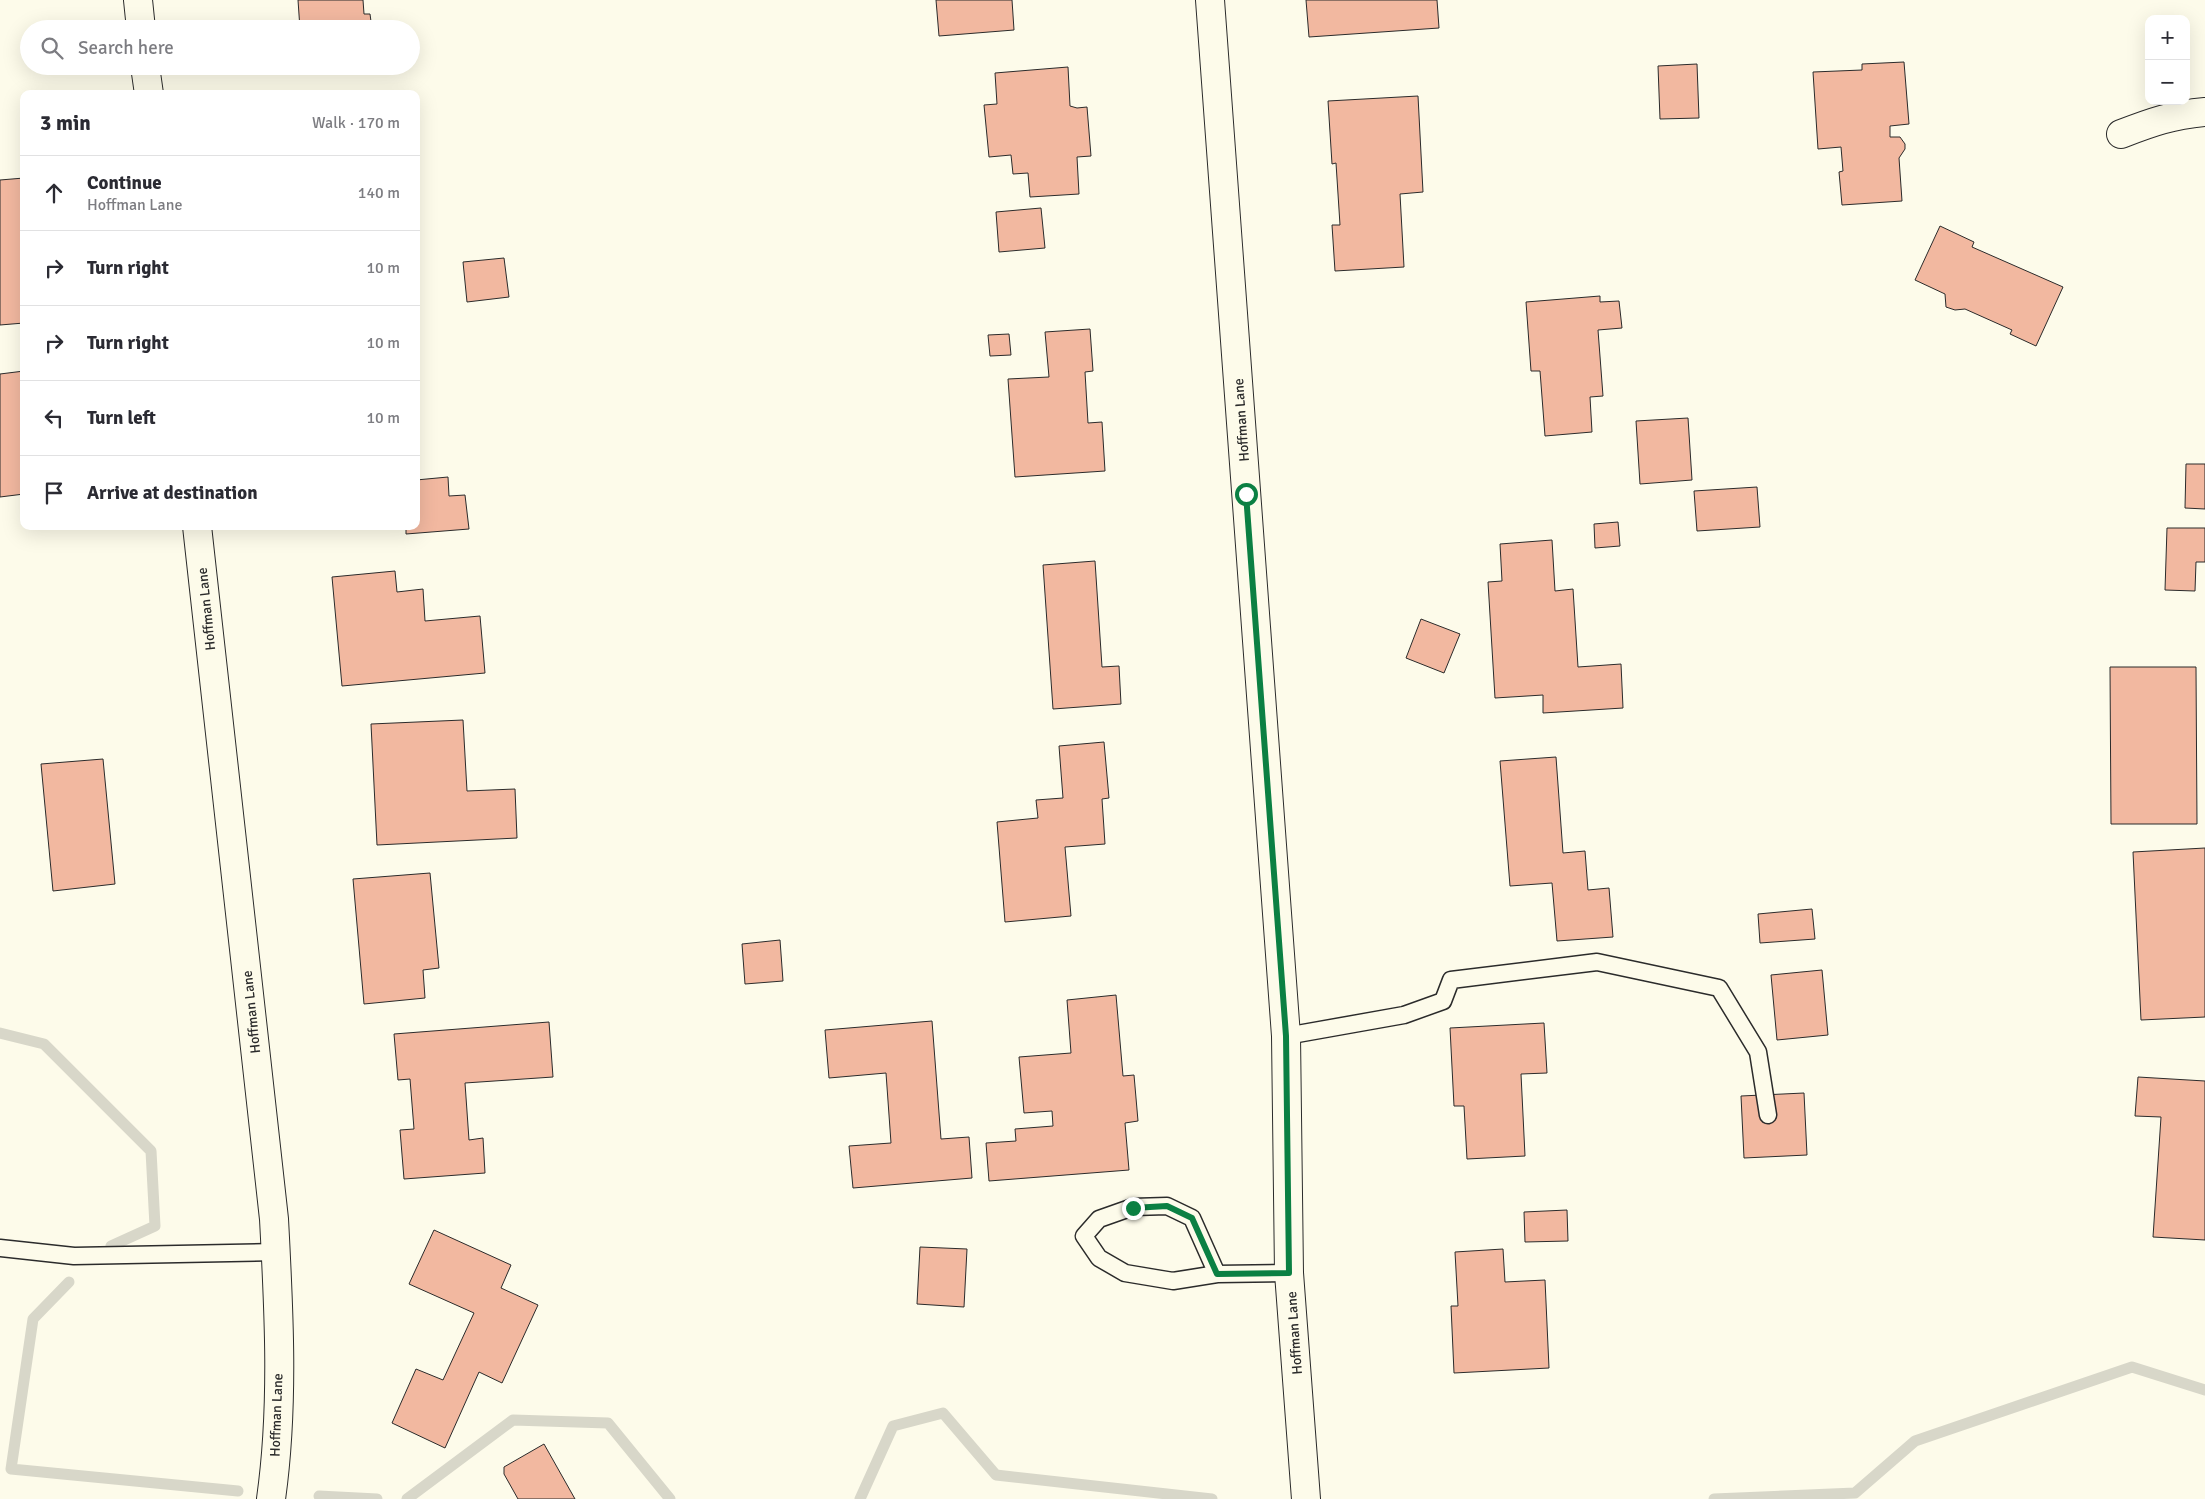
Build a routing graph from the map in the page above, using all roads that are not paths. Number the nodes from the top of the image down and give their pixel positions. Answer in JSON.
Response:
{"nodes":[{"id":1,"x":138,"y":0,"type":"edge"},
{"id":2,"x":1210,"y":0,"type":"edge"},
{"id":3,"x":140,"y":20,"type":"edge"},
{"id":4,"x":147,"y":75,"type":"edge"},
{"id":5,"x":148,"y":90,"type":"edge"},
{"id":6,"x":2205,"y":112,"type":"edge"},
{"id":7,"x":2122,"y":134,"type":"dead end"},
{"id":8,"x":197,"y":530,"type":"edge"},
{"id":9,"x":1286,"y":1036,"type":"junction"},
{"id":10,"x":1768,"y":1115,"type":"dead end"},
{"id":11,"x":0,"y":1248,"type":"edge"},
{"id":12,"x":276,"y":1252,"type":"junction"},
{"id":13,"x":1289,"y":1273,"type":"junction"},
{"id":14,"x":1217,"y":1274,"type":"junction"},
{"id":15,"x":271,"y":1499,"type":"edge"},
{"id":16,"x":1306,"y":1499,"type":"edge"}],
"edges":[{"from":1,"to":3,"type":"street"},
{"from":2,"to":9,"type":"street","name":"Hoffman Lane"},
{"from":4,"to":5,"type":"street"},
{"from":6,"to":7,"type":"street"},
{"from":8,"to":12,"type":"street","name":"Hoffman Lane"},
{"from":9,"to":10,"type":"lane"},
{"from":9,"to":13,"type":"street","name":"Hoffman Lane"},
{"from":11,"to":12,"type":"lane"},
{"from":12,"to":15,"type":"street","name":"Hoffman Lane"},
{"from":13,"to":14,"type":"lane"},
{"from":13,"to":16,"type":"street","name":"Hoffman Lane"},
{"from":14,"to":14,"type":"lane"}]}
